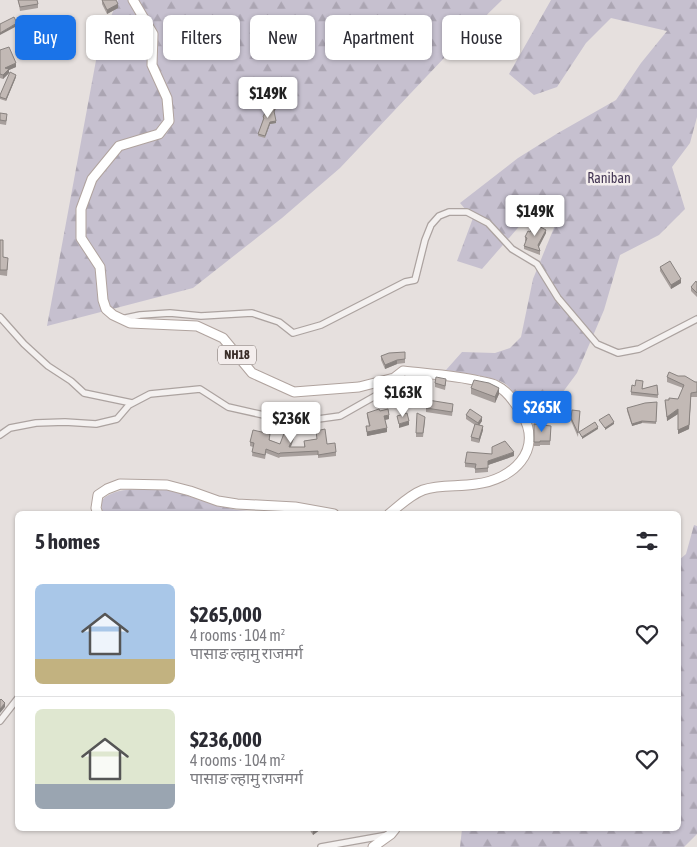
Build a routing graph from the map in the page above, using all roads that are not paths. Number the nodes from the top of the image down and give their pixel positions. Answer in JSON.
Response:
{"nodes":[{"id":1,"x":133,"y":0,"type":"edge"},
{"id":2,"x":0,"y":318,"type":"edge"},
{"id":3,"x":121,"y":318,"type":"junction"},
{"id":4,"x":697,"y":319,"type":"edge"},
{"id":5,"x":394,"y":378,"type":"junction"},
{"id":6,"x":132,"y":403,"type":"junction"},
{"id":7,"x":0,"y":434,"type":"edge"},
{"id":8,"x":97,"y":511,"type":"edge"},
{"id":9,"x":317,"y":511,"type":"edge"},
{"id":10,"x":392,"y":511,"type":"edge"},
{"id":11,"x":15,"y":702,"type":"edge"},
{"id":12,"x":0,"y":721,"type":"edge"},
{"id":13,"x":393,"y":832,"type":"edge"},
{"id":14,"x":321,"y":847,"type":"edge"},
{"id":15,"x":373,"y":847,"type":"edge"}],
"edges":[{"from":1,"to":3,"type":"main road","number":"NH18"},
{"from":2,"to":6,"type":"street"},
{"from":3,"to":4,"type":"street"},
{"from":3,"to":5,"type":"main road","number":"NH18"},
{"from":5,"to":6,"type":"street"},
{"from":5,"to":10,"type":"main road","number":"NH18"},
{"from":6,"to":7,"type":"street"},
{"from":8,"to":9,"type":"main road"},
{"from":11,"to":12,"type":"street"},
{"from":13,"to":14,"type":"street"},
{"from":13,"to":15,"type":"main road"}]}
